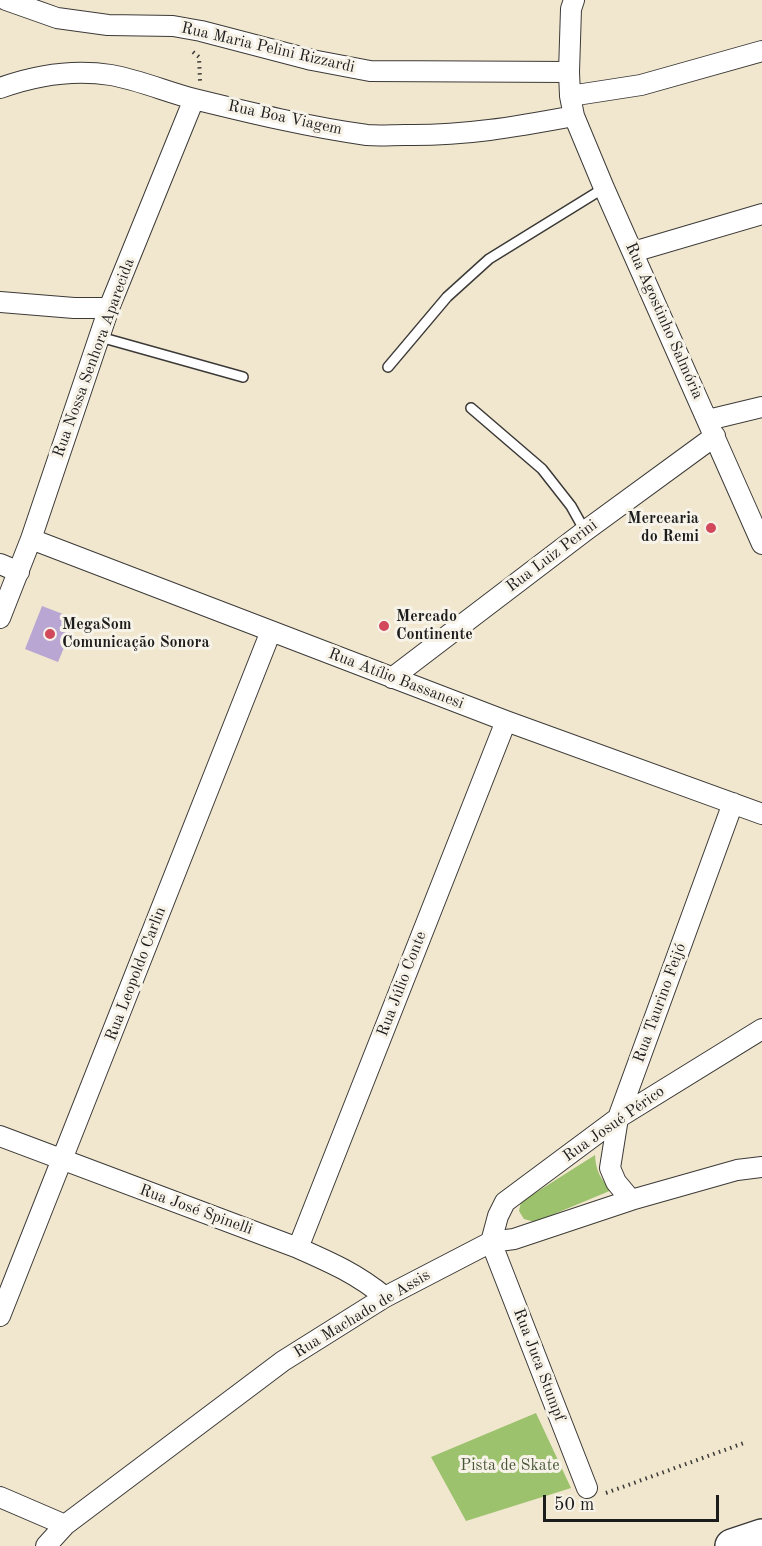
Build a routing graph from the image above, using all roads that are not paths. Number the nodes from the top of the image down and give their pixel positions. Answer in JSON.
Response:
{"nodes":[{"id":1,"x":6,"y":0,"type":"edge"},
{"id":2,"x":574,"y":0,"type":"edge"},
{"id":3,"x":762,"y":51,"type":"edge"},
{"id":4,"x":569,"y":72,"type":"junction"},
{"id":5,"x":0,"y":88,"type":"edge"},
{"id":6,"x":570,"y":96,"type":"junction"},
{"id":7,"x":194,"y":99,"type":"junction"},
{"id":8,"x":574,"y":116,"type":"junction"},
{"id":9,"x":604,"y":188,"type":"junction"},
{"id":10,"x":762,"y":214,"type":"edge"},
{"id":11,"x":633,"y":252,"type":"junction"},
{"id":12,"x":0,"y":302,"type":"edge"},
{"id":13,"x":109,"y":308,"type":"junction"},
{"id":14,"x":100,"y":337,"type":"junction"},
{"id":15,"x":388,"y":367,"type":"dead end"},
{"id":16,"x":243,"y":377,"type":"dead end"},
{"id":17,"x":762,"y":407,"type":"edge"},
{"id":18,"x":471,"y":408,"type":"dead end"},
{"id":19,"x":712,"y":428,"type":"junction"},
{"id":20,"x":585,"y":531,"type":"junction"},
{"id":21,"x":31,"y":539,"type":"junction"},
{"id":22,"x":762,"y":544,"type":"edge"},
{"id":23,"x":0,"y":564,"type":"edge"},
{"id":24,"x":18,"y":572,"type":"junction"},
{"id":25,"x":0,"y":618,"type":"edge"},
{"id":26,"x":271,"y":632,"type":"junction"},
{"id":27,"x":392,"y":678,"type":"junction"},
{"id":28,"x":506,"y":721,"type":"junction"},
{"id":29,"x":734,"y":803,"type":"junction"},
{"id":30,"x":762,"y":814,"type":"edge"},
{"id":31,"x":762,"y":1029,"type":"edge"},
{"id":32,"x":618,"y":1118,"type":"junction"},
{"id":33,"x":0,"y":1136,"type":"edge"},
{"id":34,"x":63,"y":1160,"type":"junction"},
{"id":35,"x":762,"y":1167,"type":"edge"},
{"id":36,"x":631,"y":1200,"type":"junction"},
{"id":37,"x":491,"y":1242,"type":"junction"},
{"id":38,"x":298,"y":1248,"type":"junction"},
{"id":39,"x":385,"y":1297,"type":"junction"},
{"id":40,"x":0,"y":1316,"type":"edge"},
{"id":41,"x":587,"y":1488,"type":"road end"},
{"id":42,"x":0,"y":1497,"type":"edge"},
{"id":43,"x":66,"y":1525,"type":"junction"},
{"id":44,"x":762,"y":1536,"type":"edge"},
{"id":45,"x":46,"y":1546,"type":"edge"},
{"id":46,"x":732,"y":1546,"type":"edge"}],
"edges":[{"from":1,"to":4,"type":"street","name":"Rua Maria Pelini Rizzardi"},
{"from":2,"to":4,"type":"street","name":"Rua Agostinho Salmória"},
{"from":3,"to":6,"type":"street"},
{"from":4,"to":6,"type":"street","name":"Rua Agostinho Salmória"},
{"from":5,"to":7,"type":"street","name":"Rua Boa Viagem"},
{"from":6,"to":8,"type":"street","name":"Rua Agostinho Salmória"},
{"from":7,"to":8,"type":"street","name":"Rua Boa Viagem"},
{"from":7,"to":13,"type":"street","name":"Rua Nossa Senhora Aparecida"},
{"from":8,"to":9,"type":"street","name":"Rua Agostinho Salmória"},
{"from":9,"to":11,"type":"street","name":"Rua Agostinho Salmória"},
{"from":9,"to":15,"type":"lane"},
{"from":10,"to":11,"type":"street"},
{"from":11,"to":19,"type":"street","name":"Rua Agostinho Salmória"},
{"from":12,"to":13,"type":"street"},
{"from":13,"to":14,"type":"street","name":"Rua Nossa Senhora Aparecida"},
{"from":14,"to":16,"type":"lane"},
{"from":14,"to":21,"type":"street","name":"Rua Nossa Senhora Aparecida"},
{"from":17,"to":19,"type":"street"},
{"from":18,"to":20,"type":"lane"},
{"from":19,"to":20,"type":"street","name":"Rua Luiz Perini"},
{"from":19,"to":22,"type":"street","name":"Rua Agostinho Salmória"},
{"from":20,"to":27,"type":"street","name":"Rua Luiz Perini"},
{"from":21,"to":24,"type":"street","name":"Rua Nossa Senhora Aparecida"},
{"from":21,"to":26,"type":"street","name":"Rua Atílio Bassanesi"},
{"from":23,"to":24,"type":"street"},
{"from":24,"to":25,"type":"street","name":"Rua Nossa Senhora Aparecida"},
{"from":26,"to":27,"type":"street","name":"Rua Atílio Bassanesi"},
{"from":26,"to":34,"type":"street","name":"Rua Leopoldo Carlin"},
{"from":27,"to":28,"type":"street","name":"Rua Atílio Bassanesi"},
{"from":28,"to":29,"type":"street","name":"Rua Atílio Bassanesi"},
{"from":28,"to":38,"type":"street","name":"Rua Júlio Conte"},
{"from":29,"to":30,"type":"street","name":"Rua Atílio Bassanesi"},
{"from":29,"to":32,"type":"street","name":"Rua Taurino Feijó"},
{"from":31,"to":32,"type":"street","name":"Rua Josué Périco"},
{"from":32,"to":36,"type":"street","name":"Rua Taurino Feijó"},
{"from":32,"to":37,"type":"street","name":"Rua Josué Périco"},
{"from":33,"to":34,"type":"street","name":"Rua José Spinelli"},
{"from":34,"to":38,"type":"street","name":"Rua José Spinelli"},
{"from":34,"to":40,"type":"street","name":"Rua Leopoldo Carlin"},
{"from":35,"to":36,"type":"street","name":"Rua Machado de Assis"},
{"from":36,"to":37,"type":"street","name":"Rua Machado de Assis"},
{"from":37,"to":39,"type":"street","name":"Rua Machado de Assis"},
{"from":37,"to":41,"type":"street","name":"Rua Juca Stumpf"},
{"from":38,"to":39,"type":"street","name":"Rua José Spinelli"},
{"from":39,"to":43,"type":"street","name":"Rua Machado de Assis"},
{"from":42,"to":43,"type":"street"},
{"from":43,"to":45,"type":"street","name":"Rua Machado de Assis"},
{"from":44,"to":46,"type":"highway"}]}
